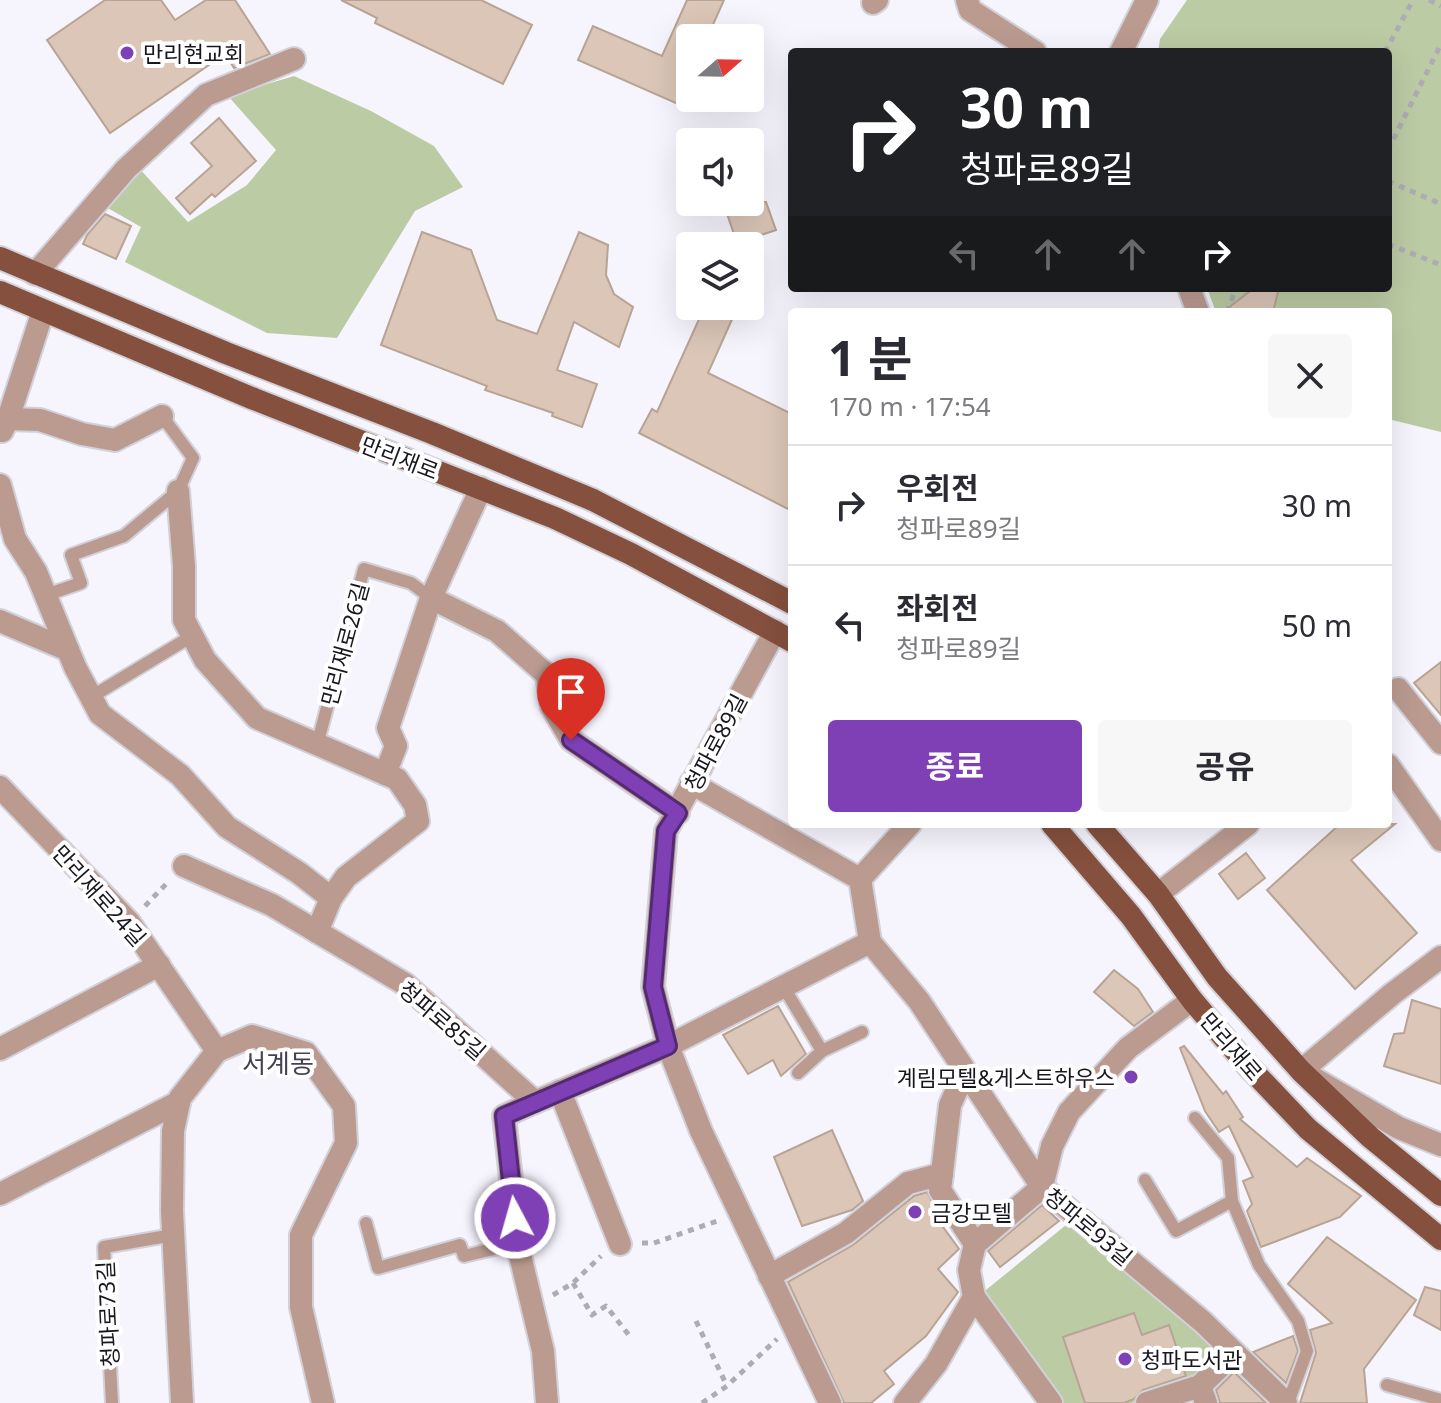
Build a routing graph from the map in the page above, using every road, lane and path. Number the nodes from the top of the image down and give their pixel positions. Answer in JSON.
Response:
{"nodes":[{"id":1,"x":1147,"y":0,"type":"edge"},
{"id":2,"x":1413,"y":0,"type":"edge"},
{"id":3,"x":1429,"y":0,"type":"edge"},
{"id":4,"x":963,"y":3,"type":"edge"},
{"id":5,"x":1441,"y":6,"type":"edge"},
{"id":6,"x":1441,"y":44,"type":"edge"},
{"id":7,"x":1029,"y":48,"type":"edge"},
{"id":8,"x":1123,"y":48,"type":"edge"},
{"id":9,"x":1387,"y":48,"type":"edge"},
{"id":10,"x":294,"y":59,"type":"dead end"},
{"id":11,"x":1392,"y":142,"type":"edge"},
{"id":12,"x":1392,"y":183,"type":"edge"},
{"id":13,"x":1441,"y":204,"type":"edge"},
{"id":14,"x":1392,"y":246,"type":"edge"},
{"id":15,"x":0,"y":258,"type":"edge"},
{"id":16,"x":1441,"y":265,"type":"edge"},
{"id":17,"x":35,"y":274,"type":"junction"},
{"id":18,"x":0,"y":292,"type":"edge"},
{"id":19,"x":43,"y":311,"type":"junction"},
{"id":20,"x":162,"y":416,"type":"joint"},
{"id":21,"x":3,"y":425,"type":"edge"},
{"id":22,"x":0,"y":485,"type":"edge"},
{"id":23,"x":481,"y":488,"type":"junction"},
{"id":24,"x":178,"y":491,"type":"junction"},
{"id":25,"x":46,"y":595,"type":"junction"},
{"id":26,"x":431,"y":598,"type":"junction"},
{"id":27,"x":788,"y":601,"type":"edge"},
{"id":28,"x":0,"y":621,"type":"edge"},
{"id":29,"x":192,"y":636,"type":"junction"},
{"id":30,"x":784,"y":636,"type":"edge"},
{"id":31,"x":68,"y":650,"type":"junction"},
{"id":32,"x":1398,"y":689,"type":"dead end"},
{"id":33,"x":91,"y":697,"type":"junction"},
{"id":34,"x":1441,"y":743,"type":"edge"},
{"id":35,"x":317,"y":745,"type":"junction"},
{"id":36,"x":1392,"y":771,"type":"edge"},
{"id":37,"x":385,"y":774,"type":"junction"},
{"id":38,"x":691,"y":783,"type":"junction"},
{"id":39,"x":0,"y":787,"type":"edge"},
{"id":40,"x":678,"y":813,"type":"junction"},
{"id":41,"x":906,"y":828,"type":"edge"},
{"id":42,"x":1055,"y":828,"type":"edge"},
{"id":43,"x":1100,"y":828,"type":"edge"},
{"id":44,"x":1243,"y":828,"type":"edge"},
{"id":45,"x":1441,"y":840,"type":"edge"},
{"id":46,"x":184,"y":866,"type":"joint"},
{"id":47,"x":860,"y":879,"type":"junction"},
{"id":48,"x":1158,"y":894,"type":"junction"},
{"id":49,"x":331,"y":898,"type":"junction"},
{"id":50,"x":129,"y":922,"type":"junction"},
{"id":51,"x":317,"y":932,"type":"junction"},
{"id":52,"x":870,"y":942,"type":"junction"},
{"id":53,"x":1441,"y":957,"type":"edge"},
{"id":54,"x":159,"y":965,"type":"junction"},
{"id":55,"x":783,"y":986,"type":"junction"},
{"id":56,"x":1192,"y":1000,"type":"junction"},
{"id":57,"x":862,"y":1032,"type":"dead end"},
{"id":58,"x":668,"y":1046,"type":"junction"},
{"id":59,"x":0,"y":1049,"type":"edge"},
{"id":60,"x":217,"y":1051,"type":"junction"},
{"id":61,"x":822,"y":1051,"type":"junction"},
{"id":62,"x":1301,"y":1071,"type":"junction"},
{"id":63,"x":965,"y":1072,"type":"junction"},
{"id":64,"x":798,"y":1073,"type":"dead end"},
{"id":65,"x":560,"y":1091,"type":"junction"},
{"id":66,"x":179,"y":1102,"type":"junction"},
{"id":67,"x":535,"y":1102,"type":"junction"},
{"id":68,"x":1195,"y":1118,"type":"dead end"},
{"id":69,"x":1441,"y":1145,"type":"edge"},
{"id":70,"x":942,"y":1174,"type":"junction"},
{"id":71,"x":1145,"y":1180,"type":"dead end"},
{"id":72,"x":1042,"y":1187,"type":"junction"},
{"id":73,"x":0,"y":1194,"type":"edge"},
{"id":74,"x":1441,"y":1195,"type":"edge"},
{"id":75,"x":1232,"y":1201,"type":"junction"},
{"id":76,"x":366,"y":1223,"type":"dead end"},
{"id":77,"x":173,"y":1235,"type":"junction"},
{"id":78,"x":1441,"y":1239,"type":"edge"},
{"id":79,"x":518,"y":1243,"type":"junction"},
{"id":80,"x":620,"y":1244,"type":"dead end"},
{"id":81,"x":975,"y":1244,"type":"junction"},
{"id":82,"x":769,"y":1276,"type":"junction"},
{"id":83,"x":573,"y":1283,"type":"dead end"},
{"id":84,"x":974,"y":1297,"type":"junction"},
{"id":85,"x":696,"y":1321,"type":"dead end"},
{"id":86,"x":793,"y":1325,"type":"junction"},
{"id":87,"x":632,"y":1339,"type":"dead end"},
{"id":88,"x":1234,"y":1353,"type":"junction"},
{"id":89,"x":1387,"y":1385,"type":"dead end"},
{"id":90,"x":727,"y":1386,"type":"junction"},
{"id":91,"x":1203,"y":1394,"type":"edge"},
{"id":92,"x":1441,"y":1400,"type":"edge"},
{"id":93,"x":112,"y":1403,"type":"edge"},
{"id":94,"x":182,"y":1403,"type":"edge"},
{"id":95,"x":323,"y":1403,"type":"edge"},
{"id":96,"x":547,"y":1403,"type":"edge"},
{"id":97,"x":702,"y":1403,"type":"edge"},
{"id":98,"x":830,"y":1403,"type":"edge"},
{"id":99,"x":905,"y":1403,"type":"edge"},
{"id":100,"x":1051,"y":1403,"type":"edge"},
{"id":101,"x":1147,"y":1403,"type":"edge"},
{"id":102,"x":1287,"y":1403,"type":"edge"}],
"edges":[{"from":1,"to":8,"type":"street"},
{"from":2,"to":9,"type":"path"},
{"from":3,"to":5,"type":"path"},
{"from":4,"to":7,"type":"street"},
{"from":6,"to":11,"type":"path"},
{"from":10,"to":17,"type":"street"},
{"from":12,"to":13,"type":"path"},
{"from":14,"to":16,"type":"path"},
{"from":15,"to":17,"type":"main road","name":"만리재로"},
{"from":17,"to":27,"type":"main road","name":"만리재로"},
{"from":18,"to":19,"type":"main road","name":"만리재로"},
{"from":19,"to":21,"type":"street"},
{"from":19,"to":23,"type":"main road","name":"만리재로"},
{"from":20,"to":21,"type":"street"},
{"from":20,"to":24,"type":"lane"},
{"from":22,"to":25,"type":"street"},
{"from":23,"to":26,"type":"street"},
{"from":23,"to":30,"type":"main road","name":"만리재로"},
{"from":24,"to":25,"type":"lane"},
{"from":24,"to":29,"type":"street"},
{"from":25,"to":31,"type":"street"},
{"from":26,"to":35,"type":"lane","name":"만리재로26길"},
{"from":26,"to":37,"type":"street"},
{"from":26,"to":40,"type":"street"},
{"from":28,"to":31,"type":"street"},
{"from":29,"to":33,"type":"lane"},
{"from":29,"to":35,"type":"street"},
{"from":30,"to":38,"type":"street","name":"청파로89길"},
{"from":31,"to":33,"type":"street"},
{"from":32,"to":34,"type":"street"},
{"from":33,"to":49,"type":"street"},
{"from":35,"to":37,"type":"street"},
{"from":36,"to":45,"type":"street"},
{"from":37,"to":49,"type":"street"},
{"from":38,"to":40,"type":"street","name":"청파로89길"},
{"from":38,"to":47,"type":"street"},
{"from":39,"to":50,"type":"street","name":"만리재로24길"},
{"from":40,"to":58,"type":"street","name":"청파로89길"},
{"from":41,"to":47,"type":"street"},
{"from":42,"to":56,"type":"main road","name":"만리재로"},
{"from":43,"to":48,"type":"main road","name":"만리재로"},
{"from":44,"to":48,"type":"street"},
{"from":46,"to":50,"type":"path"},
{"from":46,"to":51,"type":"street","name":"청파로85길"},
{"from":47,"to":52,"type":"street"},
{"from":48,"to":62,"type":"main road","name":"만리재로"},
{"from":49,"to":51,"type":"street"},
{"from":50,"to":54,"type":"street","name":"만리재로24길"},
{"from":51,"to":67,"type":"street","name":"청파로85길"},
{"from":52,"to":55,"type":"street"},
{"from":52,"to":63,"type":"street","name":"청파로93길"},
{"from":53,"to":62,"type":"street"},
{"from":54,"to":59,"type":"street"},
{"from":54,"to":60,"type":"street","name":"만리재로24길"},
{"from":55,"to":58,"type":"street"},
{"from":55,"to":61,"type":"lane"},
{"from":56,"to":72,"type":"street"},
{"from":56,"to":78,"type":"main road","name":"만리재로"},
{"from":57,"to":61,"type":"lane"},
{"from":58,"to":65,"type":"street"},
{"from":58,"to":82,"type":"street","name":"청파로89길"},
{"from":60,"to":66,"type":"street"},
{"from":60,"to":95,"type":"street"},
{"from":61,"to":64,"type":"lane"},
{"from":62,"to":69,"type":"street","name":"만리재로"},
{"from":62,"to":74,"type":"main road","name":"만리재로"},
{"from":63,"to":70,"type":"street"},
{"from":63,"to":72,"type":"street","name":"청파로93길"},
{"from":65,"to":67,"type":"street"},
{"from":65,"to":80,"type":"street"},
{"from":66,"to":73,"type":"street"},
{"from":66,"to":77,"type":"street"},
{"from":67,"to":79,"type":"street"},
{"from":68,"to":75,"type":"lane","name":"청파로93길"},
{"from":70,"to":81,"type":"street"},
{"from":70,"to":82,"type":"street"},
{"from":71,"to":75,"type":"lane"},
{"from":72,"to":81,"type":"street"},
{"from":72,"to":88,"type":"street","name":"청파로93길"},
{"from":75,"to":102,"type":"lane","name":"청파로93길"},
{"from":76,"to":79,"type":"lane"},
{"from":77,"to":93,"type":"lane","name":"청파로73길"},
{"from":77,"to":94,"type":"street"},
{"from":79,"to":96,"type":"street"},
{"from":81,"to":84,"type":"street"},
{"from":82,"to":86,"type":"street","name":"청파로89길"},
{"from":83,"to":87,"type":"path"},
{"from":84,"to":99,"type":"street"},
{"from":84,"to":100,"type":"street"},
{"from":85,"to":90,"type":"path"},
{"from":86,"to":90,"type":"path"},
{"from":86,"to":98,"type":"street","name":"청파로89길"},
{"from":88,"to":91,"type":"street"},
{"from":88,"to":102,"type":"street","name":"청파로93길"},
{"from":89,"to":92,"type":"lane"},
{"from":90,"to":97,"type":"path"},
{"from":91,"to":101,"type":"street"}]}
